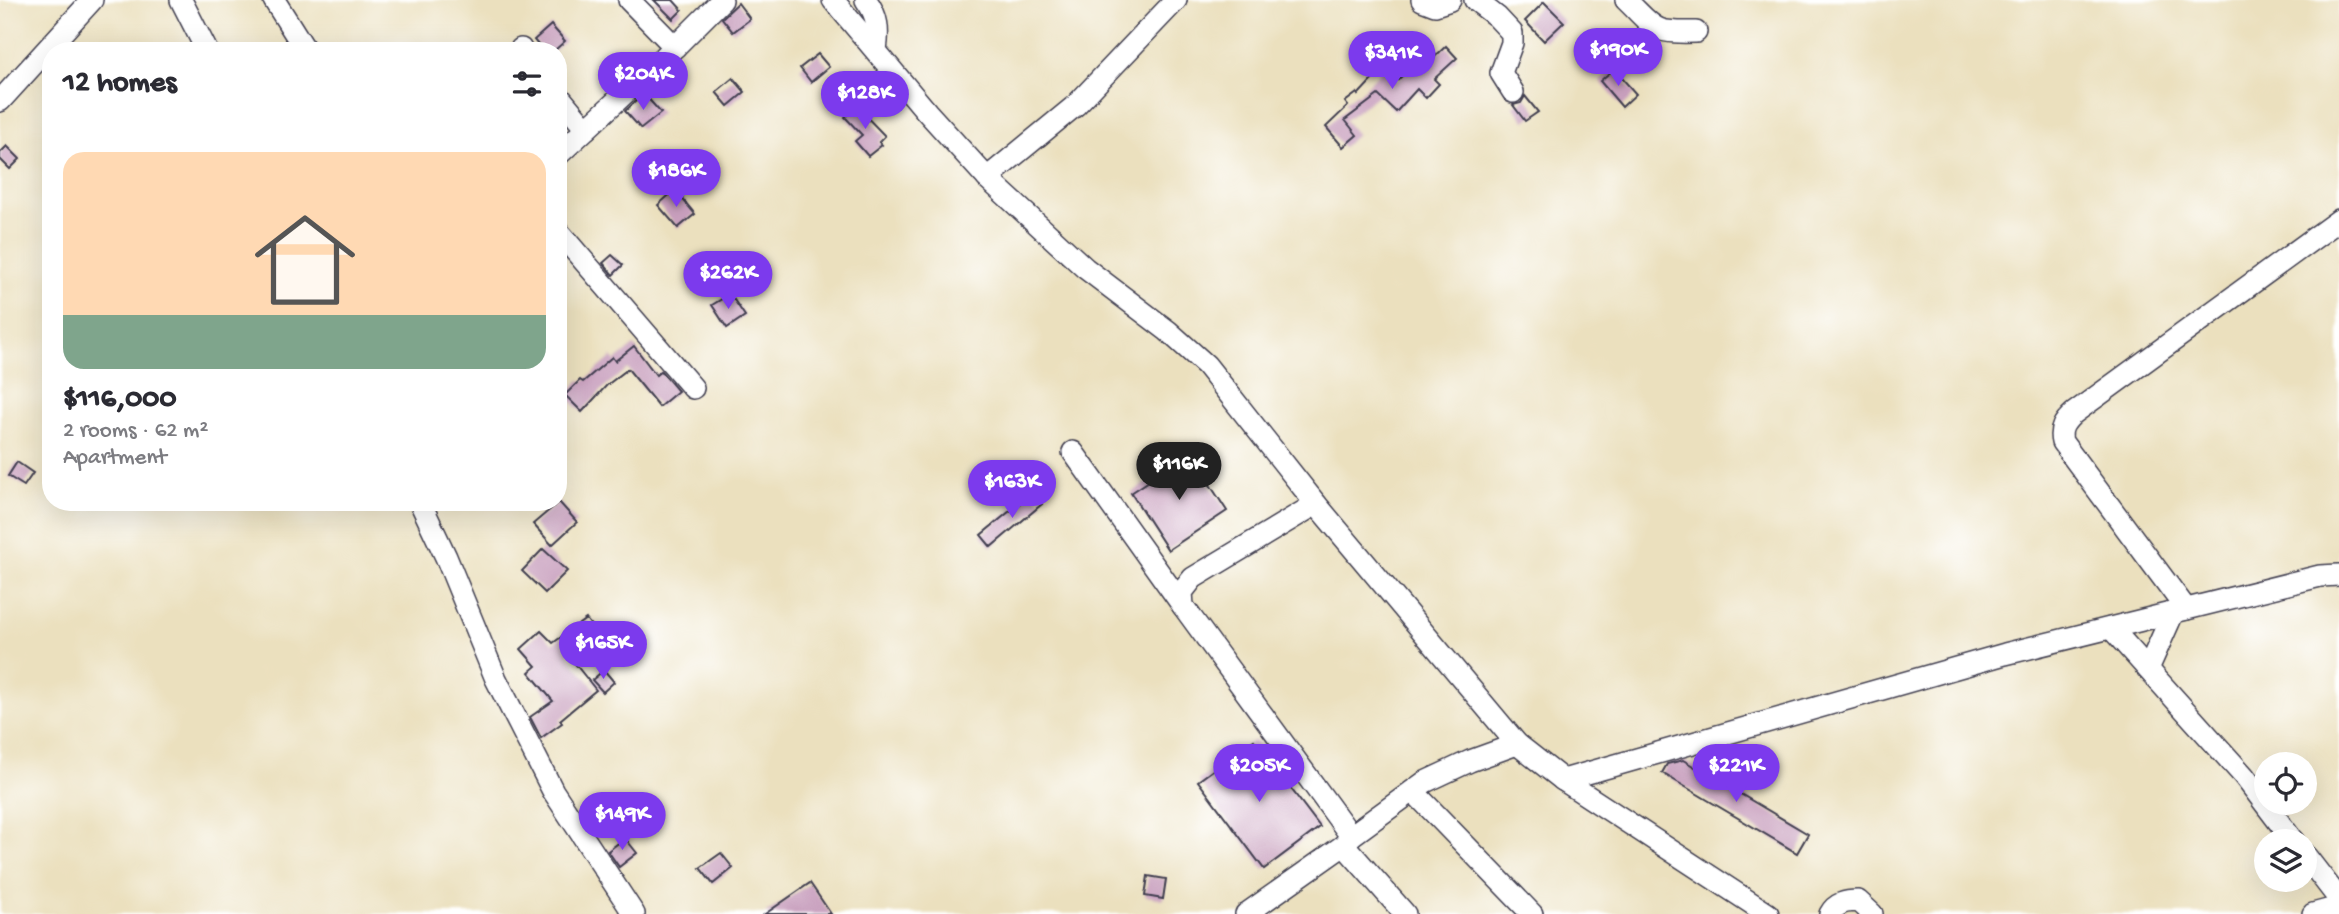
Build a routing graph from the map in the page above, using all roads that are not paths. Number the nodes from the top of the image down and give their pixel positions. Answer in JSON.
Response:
{"nodes":[{"id":1,"x":181,"y":0,"type":"edge"},
{"id":2,"x":274,"y":0,"type":"edge"},
{"id":3,"x":629,"y":0,"type":"edge"},
{"id":4,"x":722,"y":0,"type":"edge"},
{"id":5,"x":833,"y":0,"type":"edge"},
{"id":6,"x":866,"y":0,"type":"edge"},
{"id":7,"x":1176,"y":0,"type":"edge"},
{"id":8,"x":1422,"y":0,"type":"edge"},
{"id":9,"x":1450,"y":0,"type":"edge"},
{"id":10,"x":1475,"y":0,"type":"edge"},
{"id":11,"x":1626,"y":0,"type":"edge"},
{"id":12,"x":85,"y":3,"type":"edge"},
{"id":13,"x":1696,"y":32,"type":"dead end"},
{"id":14,"x":51,"y":42,"type":"edge"},
{"id":15,"x":202,"y":42,"type":"edge"},
{"id":16,"x":300,"y":42,"type":"edge"},
{"id":17,"x":675,"y":47,"type":"junction"},
{"id":18,"x":876,"y":50,"type":"junction"},
{"id":19,"x":42,"y":53,"type":"edge"},
{"id":20,"x":1513,"y":92,"type":"dead end"},
{"id":21,"x":0,"y":101,"type":"edge"},
{"id":22,"x":567,"y":106,"type":"edge"},
{"id":23,"x":586,"y":129,"type":"junction"},
{"id":24,"x":567,"y":147,"type":"edge"},
{"id":25,"x":987,"y":177,"type":"junction"},
{"id":26,"x":2339,"y":220,"type":"edge"},
{"id":27,"x":567,"y":241,"type":"edge"},
{"id":28,"x":693,"y":388,"type":"dead end"},
{"id":29,"x":1073,"y":452,"type":"dead end"},
{"id":30,"x":1315,"y":503,"type":"junction"},
{"id":31,"x":424,"y":511,"type":"edge"},
{"id":32,"x":2339,"y":575,"type":"edge"},
{"id":33,"x":1183,"y":606,"type":"junction"},
{"id":34,"x":2180,"y":611,"type":"junction"},
{"id":35,"x":2111,"y":628,"type":"junction"},
{"id":36,"x":2148,"y":669,"type":"junction"},
{"id":37,"x":1517,"y":744,"type":"junction"},
{"id":38,"x":1563,"y":780,"type":"junction"},
{"id":39,"x":1413,"y":791,"type":"junction"},
{"id":40,"x":2284,"y":829,"type":"edge"},
{"id":41,"x":1348,"y":840,"type":"junction"},
{"id":42,"x":2317,"y":871,"type":"edge"},
{"id":43,"x":2339,"y":899,"type":"edge"},
{"id":44,"x":2339,"y":906,"type":"edge"},
{"id":45,"x":634,"y":914,"type":"edge"},
{"id":46,"x":1246,"y":914,"type":"edge"},
{"id":47,"x":1405,"y":914,"type":"edge"},
{"id":48,"x":1532,"y":914,"type":"edge"},
{"id":49,"x":1768,"y":914,"type":"edge"},
{"id":50,"x":1830,"y":914,"type":"edge"},
{"id":51,"x":1872,"y":914,"type":"edge"},
{"id":52,"x":2312,"y":914,"type":"edge"}],
"edges":[{"from":1,"to":15,"type":"street"},
{"from":2,"to":16,"type":"street"},
{"from":3,"to":17,"type":"street"},
{"from":4,"to":17,"type":"street"},
{"from":5,"to":18,"type":"street"},
{"from":6,"to":18,"type":"street"},
{"from":7,"to":25,"type":"street"},
{"from":8,"to":9,"type":"street"},
{"from":10,"to":20,"type":"street"},
{"from":11,"to":13,"type":"street"},
{"from":12,"to":14,"type":"street"},
{"from":17,"to":23,"type":"street"},
{"from":18,"to":25,"type":"street"},
{"from":19,"to":21,"type":"street"},
{"from":22,"to":23,"type":"street"},
{"from":23,"to":24,"type":"street"},
{"from":25,"to":30,"type":"street"},
{"from":26,"to":34,"type":"street"},
{"from":27,"to":28,"type":"street"},
{"from":29,"to":33,"type":"street"},
{"from":30,"to":33,"type":"street"},
{"from":30,"to":37,"type":"street"},
{"from":31,"to":45,"type":"street"},
{"from":32,"to":34,"type":"street"},
{"from":33,"to":41,"type":"street"},
{"from":34,"to":35,"type":"street"},
{"from":34,"to":36,"type":"street"},
{"from":35,"to":36,"type":"street"},
{"from":35,"to":38,"type":"street"},
{"from":36,"to":40,"type":"street"},
{"from":37,"to":38,"type":"street"},
{"from":37,"to":39,"type":"street"},
{"from":38,"to":49,"type":"street"},
{"from":39,"to":41,"type":"street"},
{"from":39,"to":48,"type":"street"},
{"from":41,"to":46,"type":"street"},
{"from":41,"to":47,"type":"street"},
{"from":42,"to":43,"type":"street"},
{"from":44,"to":52,"type":"street"},
{"from":50,"to":51,"type":"street"}]}
